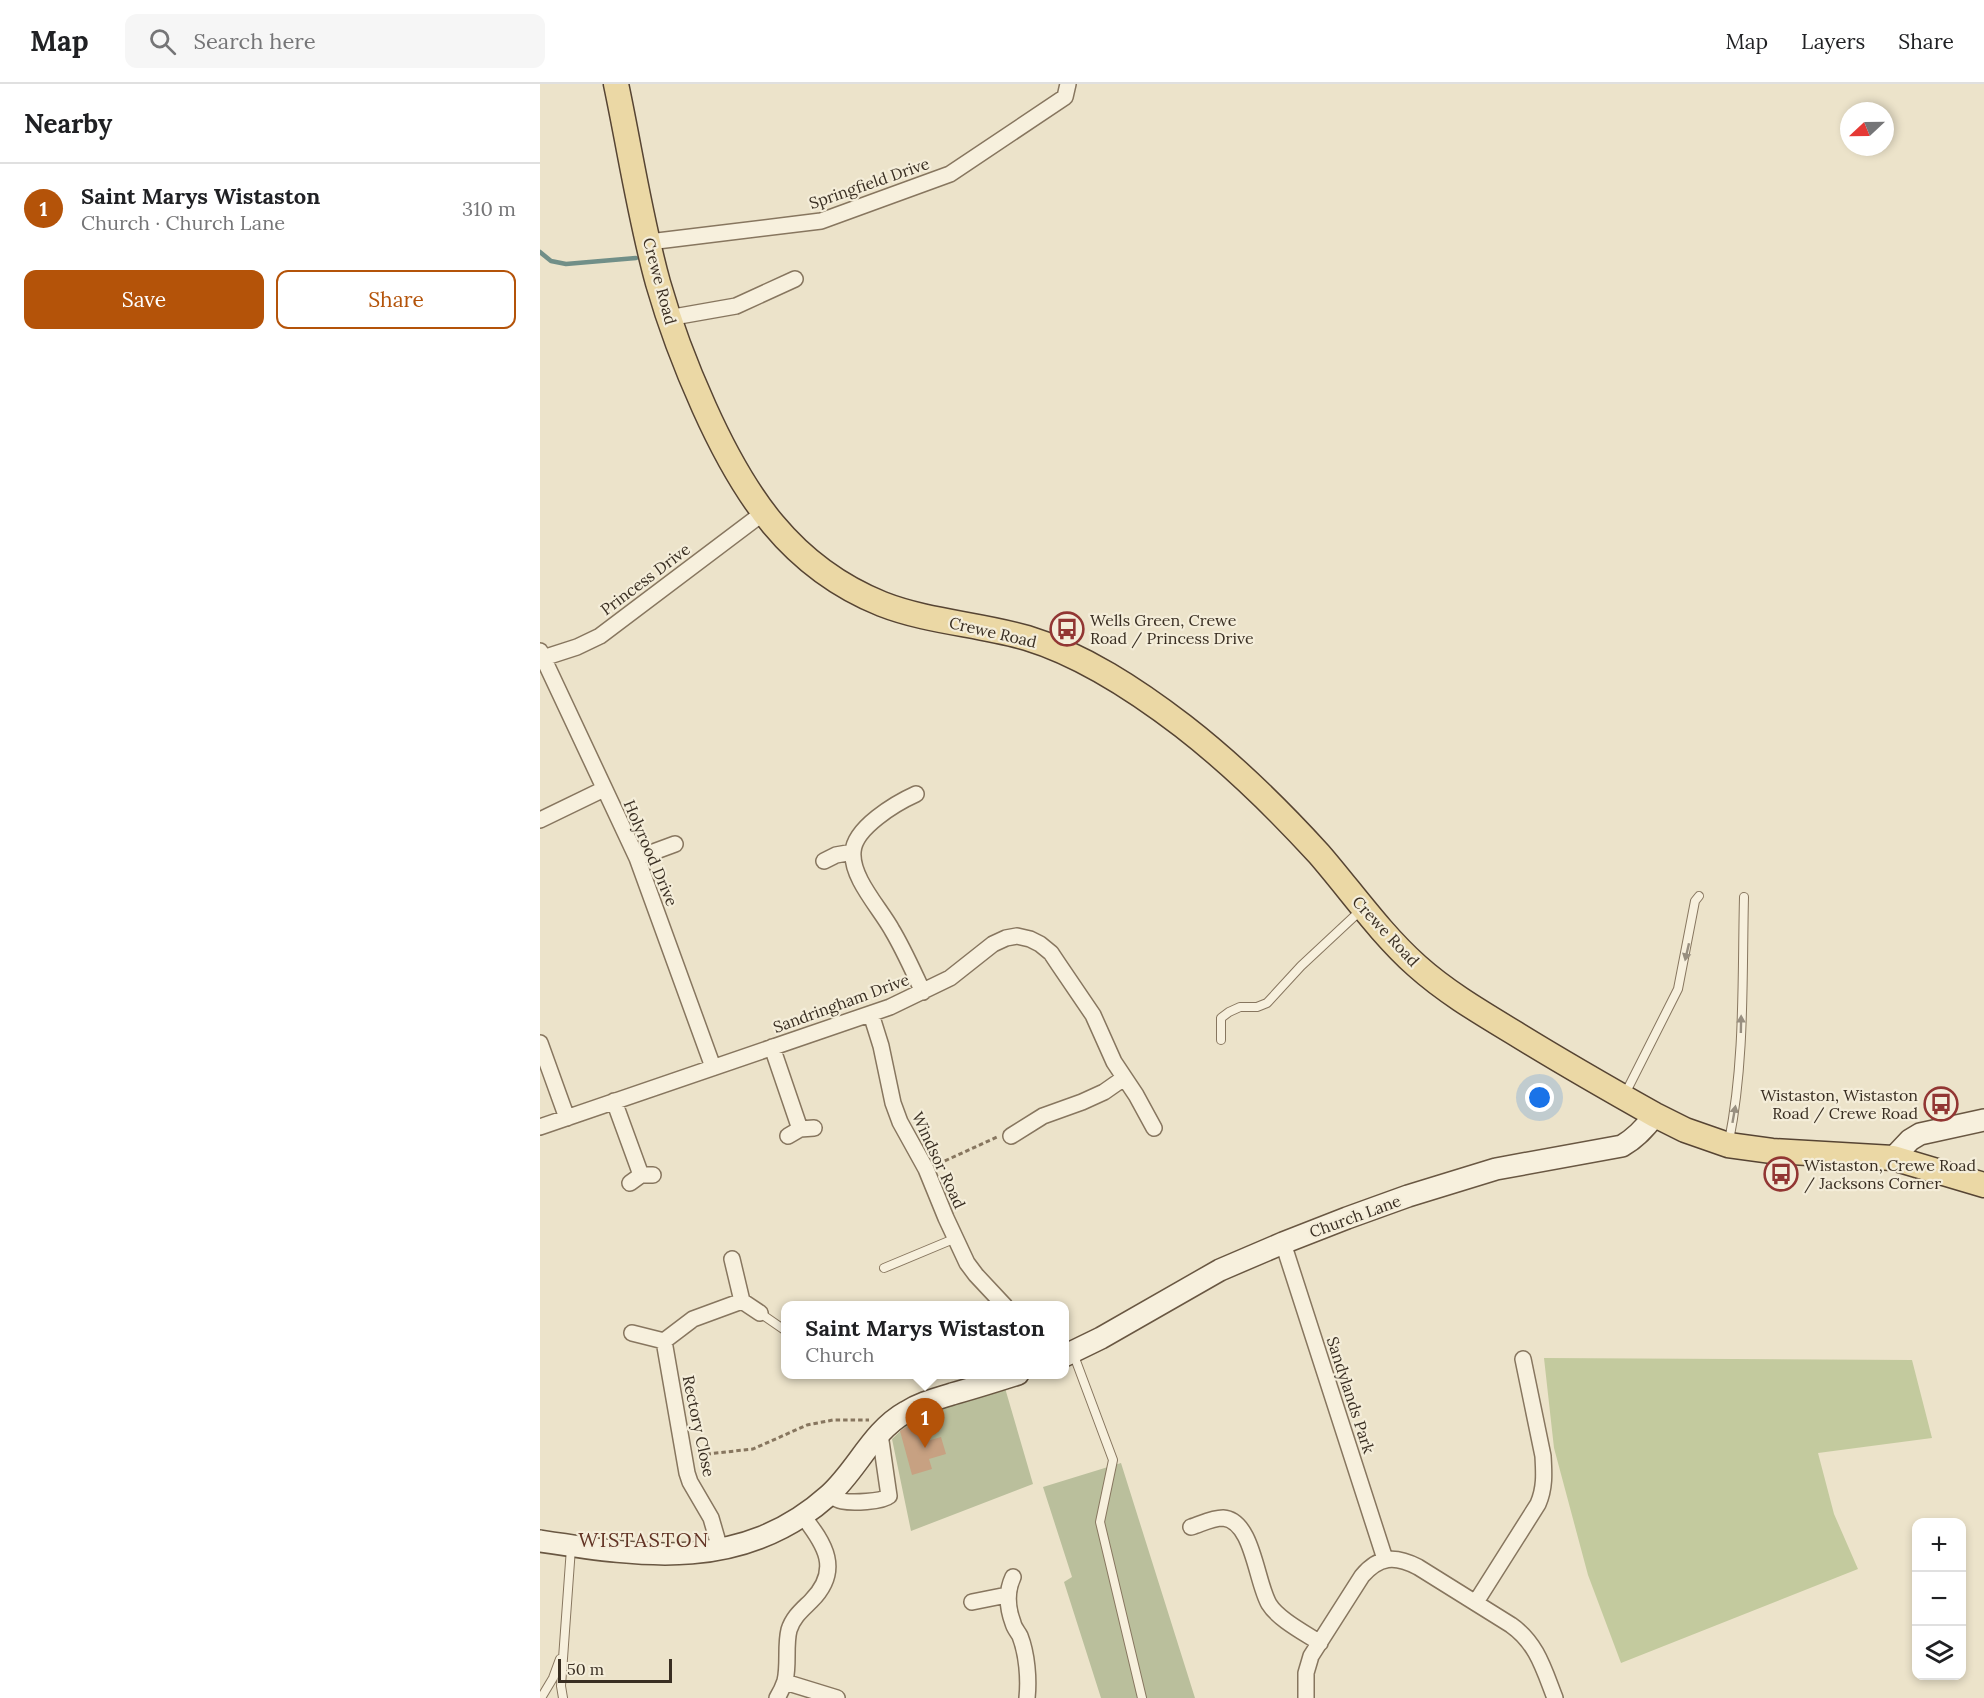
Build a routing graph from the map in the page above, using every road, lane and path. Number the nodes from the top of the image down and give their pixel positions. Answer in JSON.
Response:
{"nodes":[{"id":1,"x":616,"y":84,"type":"edge"},
{"id":2,"x":1068,"y":84,"type":"edge"},
{"id":3,"x":649,"y":242,"type":"junction"},
{"id":4,"x":795,"y":279,"type":"dead end"},
{"id":5,"x":668,"y":318,"type":"junction"},
{"id":6,"x":764,"y":513,"type":"junction"},
{"id":7,"x":541,"y":656,"type":"edge"},
{"id":8,"x":604,"y":789,"type":"junction"},
{"id":9,"x":916,"y":794,"type":"dead end"},
{"id":10,"x":540,"y":820,"type":"edge"},
{"id":11,"x":675,"y":844,"type":"dead end"},
{"id":12,"x":853,"y":852,"type":"junction"},
{"id":13,"x":637,"y":858,"type":"junction"},
{"id":14,"x":824,"y":861,"type":"dead end"},
{"id":15,"x":1699,"y":896,"type":"dead end"},
{"id":16,"x":1744,"y":897,"type":"dead end"},
{"id":17,"x":1363,"y":908,"type":"junction"},
{"id":18,"x":923,"y":992,"type":"junction"},
{"id":19,"x":871,"y":1014,"type":"junction"},
{"id":20,"x":1221,"y":1040,"type":"dead end"},
{"id":21,"x":540,"y":1043,"type":"edge"},
{"id":22,"x":772,"y":1047,"type":"junction"},
{"id":23,"x":713,"y":1067,"type":"junction"},
{"id":24,"x":1124,"y":1078,"type":"junction"},
{"id":25,"x":1623,"y":1097,"type":"junction"},
{"id":26,"x":614,"y":1101,"type":"junction"},
{"id":27,"x":1655,"y":1115,"type":"junction"},
{"id":28,"x":567,"y":1118,"type":"junction"},
{"id":29,"x":1984,"y":1120,"type":"edge"},
{"id":30,"x":540,"y":1127,"type":"edge"},
{"id":31,"x":1154,"y":1128,"type":"dead end"},
{"id":32,"x":801,"y":1131,"type":"dead end"},
{"id":33,"x":1011,"y":1136,"type":"joint"},
{"id":34,"x":1728,"y":1145,"type":"junction"},
{"id":35,"x":1893,"y":1158,"type":"junction"},
{"id":36,"x":926,"y":1169,"type":"junction"},
{"id":37,"x":641,"y":1178,"type":"dead end"},
{"id":38,"x":1984,"y":1185,"type":"edge"},
{"id":39,"x":956,"y":1238,"type":"junction"},
{"id":40,"x":1283,"y":1243,"type":"junction"},
{"id":41,"x":732,"y":1259,"type":"dead end"},
{"id":42,"x":884,"y":1268,"type":"dead end"},
{"id":43,"x":742,"y":1301,"type":"junction"},
{"id":44,"x":1001,"y":1301,"type":"edge"},
{"id":45,"x":760,"y":1313,"type":"joint"},
{"id":46,"x":781,"y":1327,"type":"edge"},
{"id":47,"x":632,"y":1333,"type":"dead end"},
{"id":48,"x":664,"y":1341,"type":"junction"},
{"id":49,"x":1069,"y":1355,"type":"edge"},
{"id":50,"x":1523,"y":1359,"type":"dead end"},
{"id":51,"x":1002,"y":1379,"type":"edge"},
{"id":52,"x":886,"y":1427,"type":"junction"},
{"id":53,"x":684,"y":1456,"type":"junction"},
{"id":54,"x":829,"y":1494,"type":"junction"},
{"id":55,"x":802,"y":1515,"type":"junction"},
{"id":56,"x":1191,"y":1527,"type":"dead end"},
{"id":57,"x":540,"y":1541,"type":"edge"},
{"id":58,"x":572,"y":1546,"type":"junction"},
{"id":59,"x":720,"y":1549,"type":"junction"},
{"id":60,"x":1385,"y":1560,"type":"junction"},
{"id":61,"x":1013,"y":1577,"type":"dead end"},
{"id":62,"x":1007,"y":1595,"type":"junction"},
{"id":63,"x":972,"y":1602,"type":"dead end"},
{"id":64,"x":1476,"y":1602,"type":"junction"},
{"id":65,"x":1320,"y":1643,"type":"junction"},
{"id":66,"x":564,"y":1649,"type":"junction"},
{"id":67,"x":785,"y":1682,"type":"junction"},
{"id":68,"x":541,"y":1698,"type":"edge"},
{"id":69,"x":563,"y":1698,"type":"edge"},
{"id":70,"x":777,"y":1698,"type":"edge"},
{"id":71,"x":837,"y":1698,"type":"edge"},
{"id":72,"x":1027,"y":1698,"type":"edge"},
{"id":73,"x":1142,"y":1698,"type":"edge"},
{"id":74,"x":1306,"y":1698,"type":"edge"},
{"id":75,"x":1555,"y":1698,"type":"edge"}],
"edges":[{"from":1,"to":3,"type":"main road","name":"Crewe Road"},
{"from":2,"to":3,"type":"street","name":"Springfield Drive"},
{"from":3,"to":5,"type":"main road","name":"Crewe Road"},
{"from":4,"to":5,"type":"street"},
{"from":5,"to":6,"type":"main road","name":"Crewe Road"},
{"from":6,"to":7,"type":"street","name":"Princess Drive"},
{"from":6,"to":17,"type":"main road","name":"Crewe Road"},
{"from":7,"to":8,"type":"street","name":"Holyrood Drive"},
{"from":8,"to":10,"type":"street"},
{"from":8,"to":13,"type":"street","name":"Holyrood Drive"},
{"from":9,"to":12,"type":"street"},
{"from":11,"to":13,"type":"street"},
{"from":12,"to":14,"type":"street"},
{"from":12,"to":18,"type":"street"},
{"from":13,"to":23,"type":"street","name":"Holyrood Drive"},
{"from":15,"to":25,"type":"lane","one_way":true},
{"from":34,"to":16,"type":"lane","one_way":true},
{"from":17,"to":20,"type":"lane"},
{"from":17,"to":25,"type":"main road","name":"Crewe Road"},
{"from":18,"to":19,"type":"street","name":"Sandringham Drive"},
{"from":18,"to":24,"type":"street","name":"Sandringham Drive"},
{"from":19,"to":22,"type":"street","name":"Sandringham Drive"},
{"from":19,"to":36,"type":"street","name":"Windsor Road"},
{"from":21,"to":28,"type":"street"},
{"from":22,"to":23,"type":"street","name":"Sandringham Drive"},
{"from":22,"to":32,"type":"street"},
{"from":23,"to":26,"type":"street","name":"Sandringham Drive"},
{"from":24,"to":31,"type":"street","name":"Sandringham Drive"},
{"from":24,"to":33,"type":"street"},
{"from":25,"to":27,"type":"main road","name":"Crewe Road"},
{"from":26,"to":28,"type":"street","name":"Sandringham Drive"},
{"from":26,"to":37,"type":"street"},
{"from":27,"to":34,"type":"main road","name":"Crewe Road"},
{"from":27,"to":40,"type":"street","name":"Church Lane"},
{"from":28,"to":30,"type":"street","name":"Sandringham Drive"},
{"from":29,"to":35,"type":"street"},
{"from":33,"to":36,"type":"path"},
{"from":34,"to":35,"type":"main road","name":"Crewe Road"},
{"from":35,"to":38,"type":"main road"},
{"from":36,"to":39,"type":"street","name":"Windsor Road"},
{"from":39,"to":42,"type":"lane"},
{"from":39,"to":44,"type":"street","name":"Windsor Road"},
{"from":40,"to":49,"type":"street","name":"Church Lane"},
{"from":40,"to":60,"type":"street","name":"Sandylands Park"},
{"from":41,"to":43,"type":"street"},
{"from":43,"to":45,"type":"street"},
{"from":43,"to":48,"type":"street"},
{"from":45,"to":46,"type":"lane"},
{"from":47,"to":48,"type":"street"},
{"from":48,"to":53,"type":"street","name":"Rectory Close"},
{"from":49,"to":73,"type":"lane"},
{"from":50,"to":64,"type":"street"},
{"from":51,"to":52,"type":"street"},
{"from":52,"to":53,"type":"path"},
{"from":52,"to":54,"type":"street"},
{"from":52,"to":54,"type":"street"},
{"from":53,"to":59,"type":"street","name":"Rectory Close"},
{"from":54,"to":55,"type":"street"},
{"from":55,"to":59,"type":"street"},
{"from":55,"to":67,"type":"street"},
{"from":56,"to":65,"type":"street"},
{"from":57,"to":58,"type":"street"},
{"from":58,"to":59,"type":"street"},
{"from":58,"to":66,"type":"lane"},
{"from":60,"to":64,"type":"street"},
{"from":60,"to":65,"type":"street"},
{"from":61,"to":62,"type":"street"},
{"from":62,"to":63,"type":"street"},
{"from":62,"to":72,"type":"street"},
{"from":64,"to":75,"type":"street"},
{"from":65,"to":74,"type":"street"},
{"from":66,"to":68,"type":"lane"},
{"from":66,"to":69,"type":"lane"},
{"from":67,"to":70,"type":"street"},
{"from":67,"to":71,"type":"street"}]}
